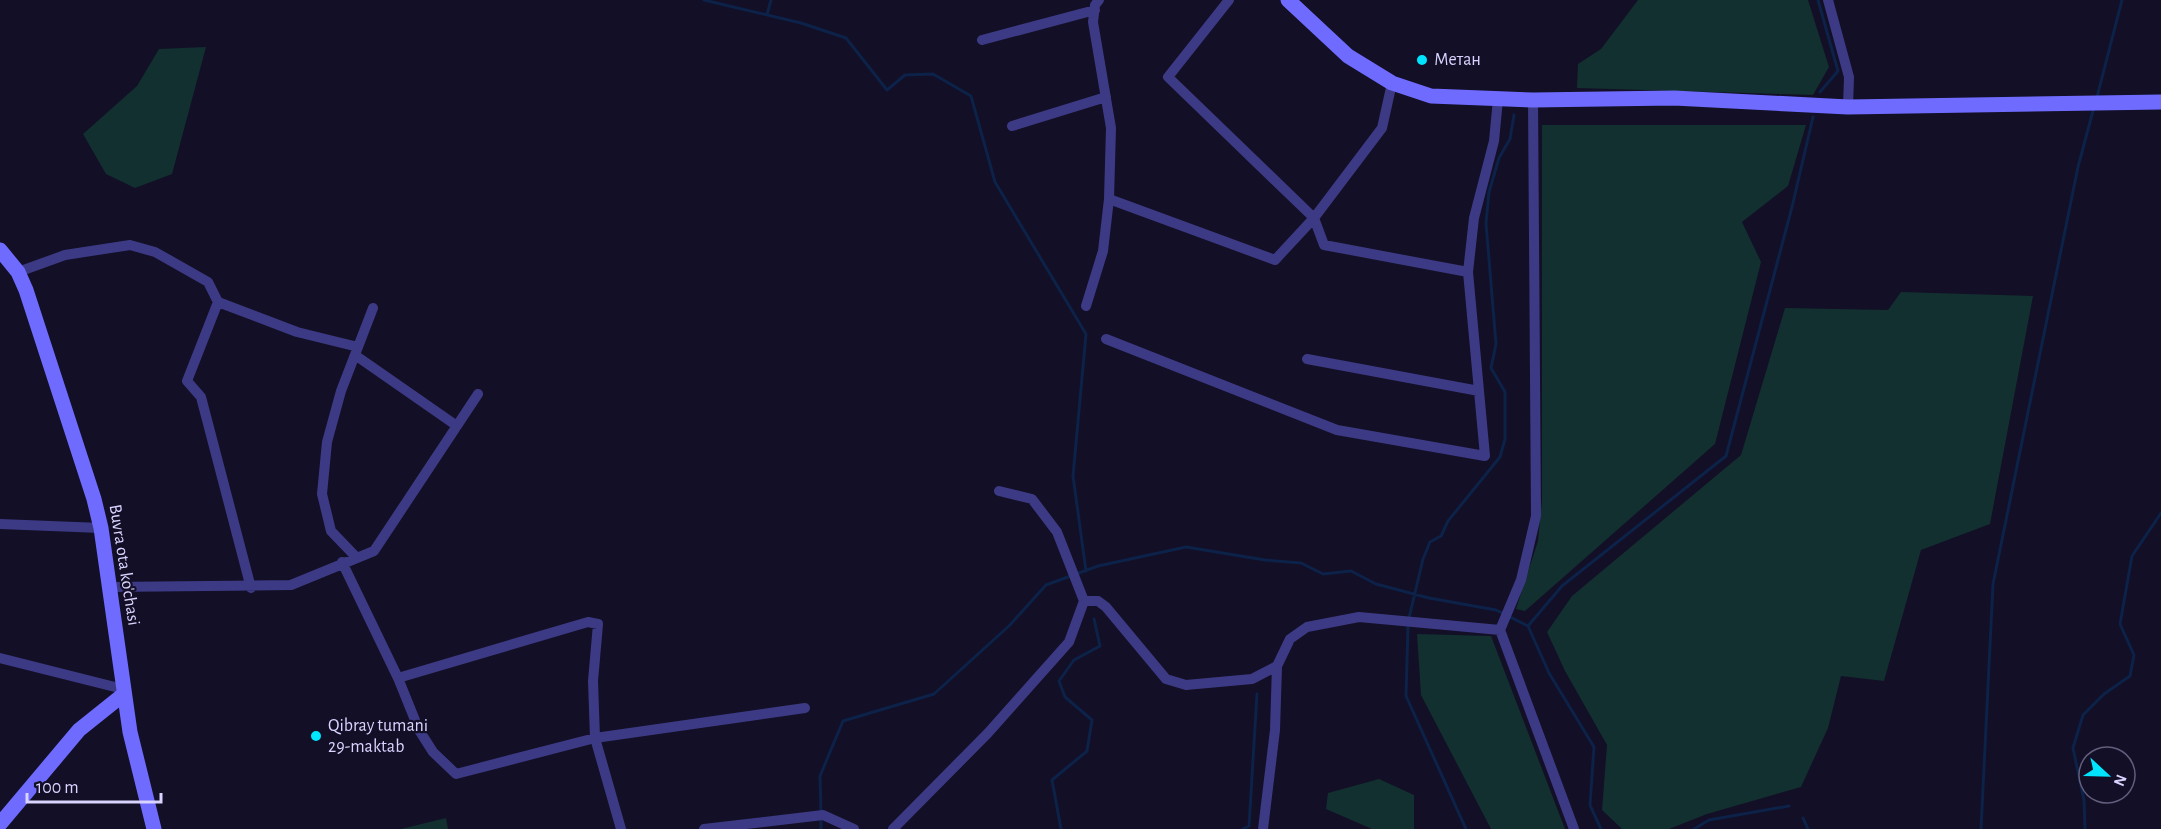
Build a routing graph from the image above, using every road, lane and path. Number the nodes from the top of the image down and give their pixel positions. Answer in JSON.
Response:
{"nodes":[{"id":1,"x":1229,"y":0,"type":"edge"},
{"id":2,"x":1288,"y":0,"type":"edge"},
{"id":3,"x":1828,"y":0,"type":"edge"},
{"id":4,"x":1097,"y":3,"type":"edge"},
{"id":5,"x":982,"y":40,"type":"dead end"},
{"id":6,"x":1392,"y":83,"type":"junction"},
{"id":7,"x":1106,"y":97,"type":"junction"},
{"id":8,"x":1498,"y":99,"type":"junction"},
{"id":9,"x":1533,"y":100,"type":"junction"},
{"id":10,"x":2161,"y":102,"type":"edge"},
{"id":11,"x":1848,"y":107,"type":"junction"},
{"id":12,"x":1012,"y":126,"type":"dead end"},
{"id":13,"x":1109,"y":199,"type":"junction"},
{"id":14,"x":1314,"y":218,"type":"junction"},
{"id":15,"x":0,"y":250,"type":"edge"},
{"id":16,"x":18,"y":272,"type":"junction"},
{"id":17,"x":1468,"y":272,"type":"junction"},
{"id":18,"x":218,"y":302,"type":"junction"},
{"id":19,"x":1086,"y":306,"type":"dead end"},
{"id":20,"x":374,"y":308,"type":"dead end"},
{"id":21,"x":1106,"y":339,"type":"dead end"},
{"id":22,"x":357,"y":351,"type":"junction"},
{"id":23,"x":1307,"y":359,"type":"dead end"},
{"id":24,"x":1479,"y":391,"type":"junction"},
{"id":25,"x":478,"y":394,"type":"dead end"},
{"id":26,"x":457,"y":426,"type":"junction"},
{"id":27,"x":999,"y":491,"type":"dead end"},
{"id":28,"x":0,"y":524,"type":"edge"},
{"id":29,"x":101,"y":528,"type":"junction"},
{"id":30,"x":357,"y":558,"type":"junction"},
{"id":31,"x":342,"y":562,"type":"junction"},
{"id":32,"x":109,"y":587,"type":"junction"},
{"id":33,"x":251,"y":588,"type":"junction"},
{"id":34,"x":1084,"y":601,"type":"junction"},
{"id":35,"x":1500,"y":630,"type":"junction"},
{"id":36,"x":0,"y":658,"type":"edge"},
{"id":37,"x":1277,"y":666,"type":"junction"},
{"id":38,"x":398,"y":678,"type":"junction"},
{"id":39,"x":123,"y":691,"type":"junction"},
{"id":40,"x":806,"y":708,"type":"dead end"},
{"id":41,"x":595,"y":738,"type":"junction"},
{"id":42,"x":0,"y":824,"type":"edge"},
{"id":43,"x":154,"y":829,"type":"edge"},
{"id":44,"x":621,"y":829,"type":"edge"},
{"id":45,"x":704,"y":829,"type":"edge"},
{"id":46,"x":854,"y":829,"type":"edge"},
{"id":47,"x":893,"y":829,"type":"edge"},
{"id":48,"x":1263,"y":829,"type":"edge"},
{"id":49,"x":1574,"y":829,"type":"edge"}],
"edges":[{"from":1,"to":14,"type":"street"},
{"from":2,"to":6,"type":"main road"},
{"from":3,"to":11,"type":"street"},
{"from":4,"to":5,"type":"street"},
{"from":4,"to":7,"type":"street"},
{"from":6,"to":8,"type":"main road"},
{"from":6,"to":14,"type":"street"},
{"from":7,"to":12,"type":"street"},
{"from":7,"to":13,"type":"street"},
{"from":8,"to":9,"type":"main road"},
{"from":8,"to":17,"type":"street"},
{"from":9,"to":11,"type":"main road"},
{"from":9,"to":35,"type":"street"},
{"from":10,"to":11,"type":"main road"},
{"from":13,"to":14,"type":"street"},
{"from":13,"to":19,"type":"street"},
{"from":14,"to":17,"type":"street"},
{"from":15,"to":16,"type":"main road","name":"Buvra ota ko'chasi"},
{"from":16,"to":18,"type":"street"},
{"from":16,"to":29,"type":"main road","name":"Buvra ota ko'chasi"},
{"from":17,"to":24,"type":"street"},
{"from":18,"to":22,"type":"street"},
{"from":18,"to":33,"type":"street"},
{"from":20,"to":22,"type":"street"},
{"from":21,"to":24,"type":"street"},
{"from":22,"to":26,"type":"street"},
{"from":22,"to":30,"type":"street"},
{"from":23,"to":24,"type":"street"},
{"from":25,"to":26,"type":"street"},
{"from":26,"to":30,"type":"street"},
{"from":27,"to":34,"type":"street"},
{"from":28,"to":29,"type":"street"},
{"from":29,"to":32,"type":"main road","name":"Buvra ota ko'chasi"},
{"from":30,"to":31,"type":"street"},
{"from":31,"to":33,"type":"street"},
{"from":31,"to":38,"type":"street"},
{"from":32,"to":33,"type":"street"},
{"from":32,"to":39,"type":"main road","name":"Buvra ota ko'chasi"},
{"from":34,"to":37,"type":"street"},
{"from":34,"to":47,"type":"street"},
{"from":35,"to":37,"type":"street"},
{"from":35,"to":49,"type":"street"},
{"from":36,"to":39,"type":"street"},
{"from":37,"to":48,"type":"street"},
{"from":38,"to":41,"type":"street"},
{"from":38,"to":41,"type":"street"},
{"from":39,"to":42,"type":"main road"},
{"from":39,"to":43,"type":"main road","name":"Buvra ota ko'chasi"},
{"from":40,"to":41,"type":"street"},
{"from":41,"to":44,"type":"street"},
{"from":45,"to":46,"type":"street"}]}
